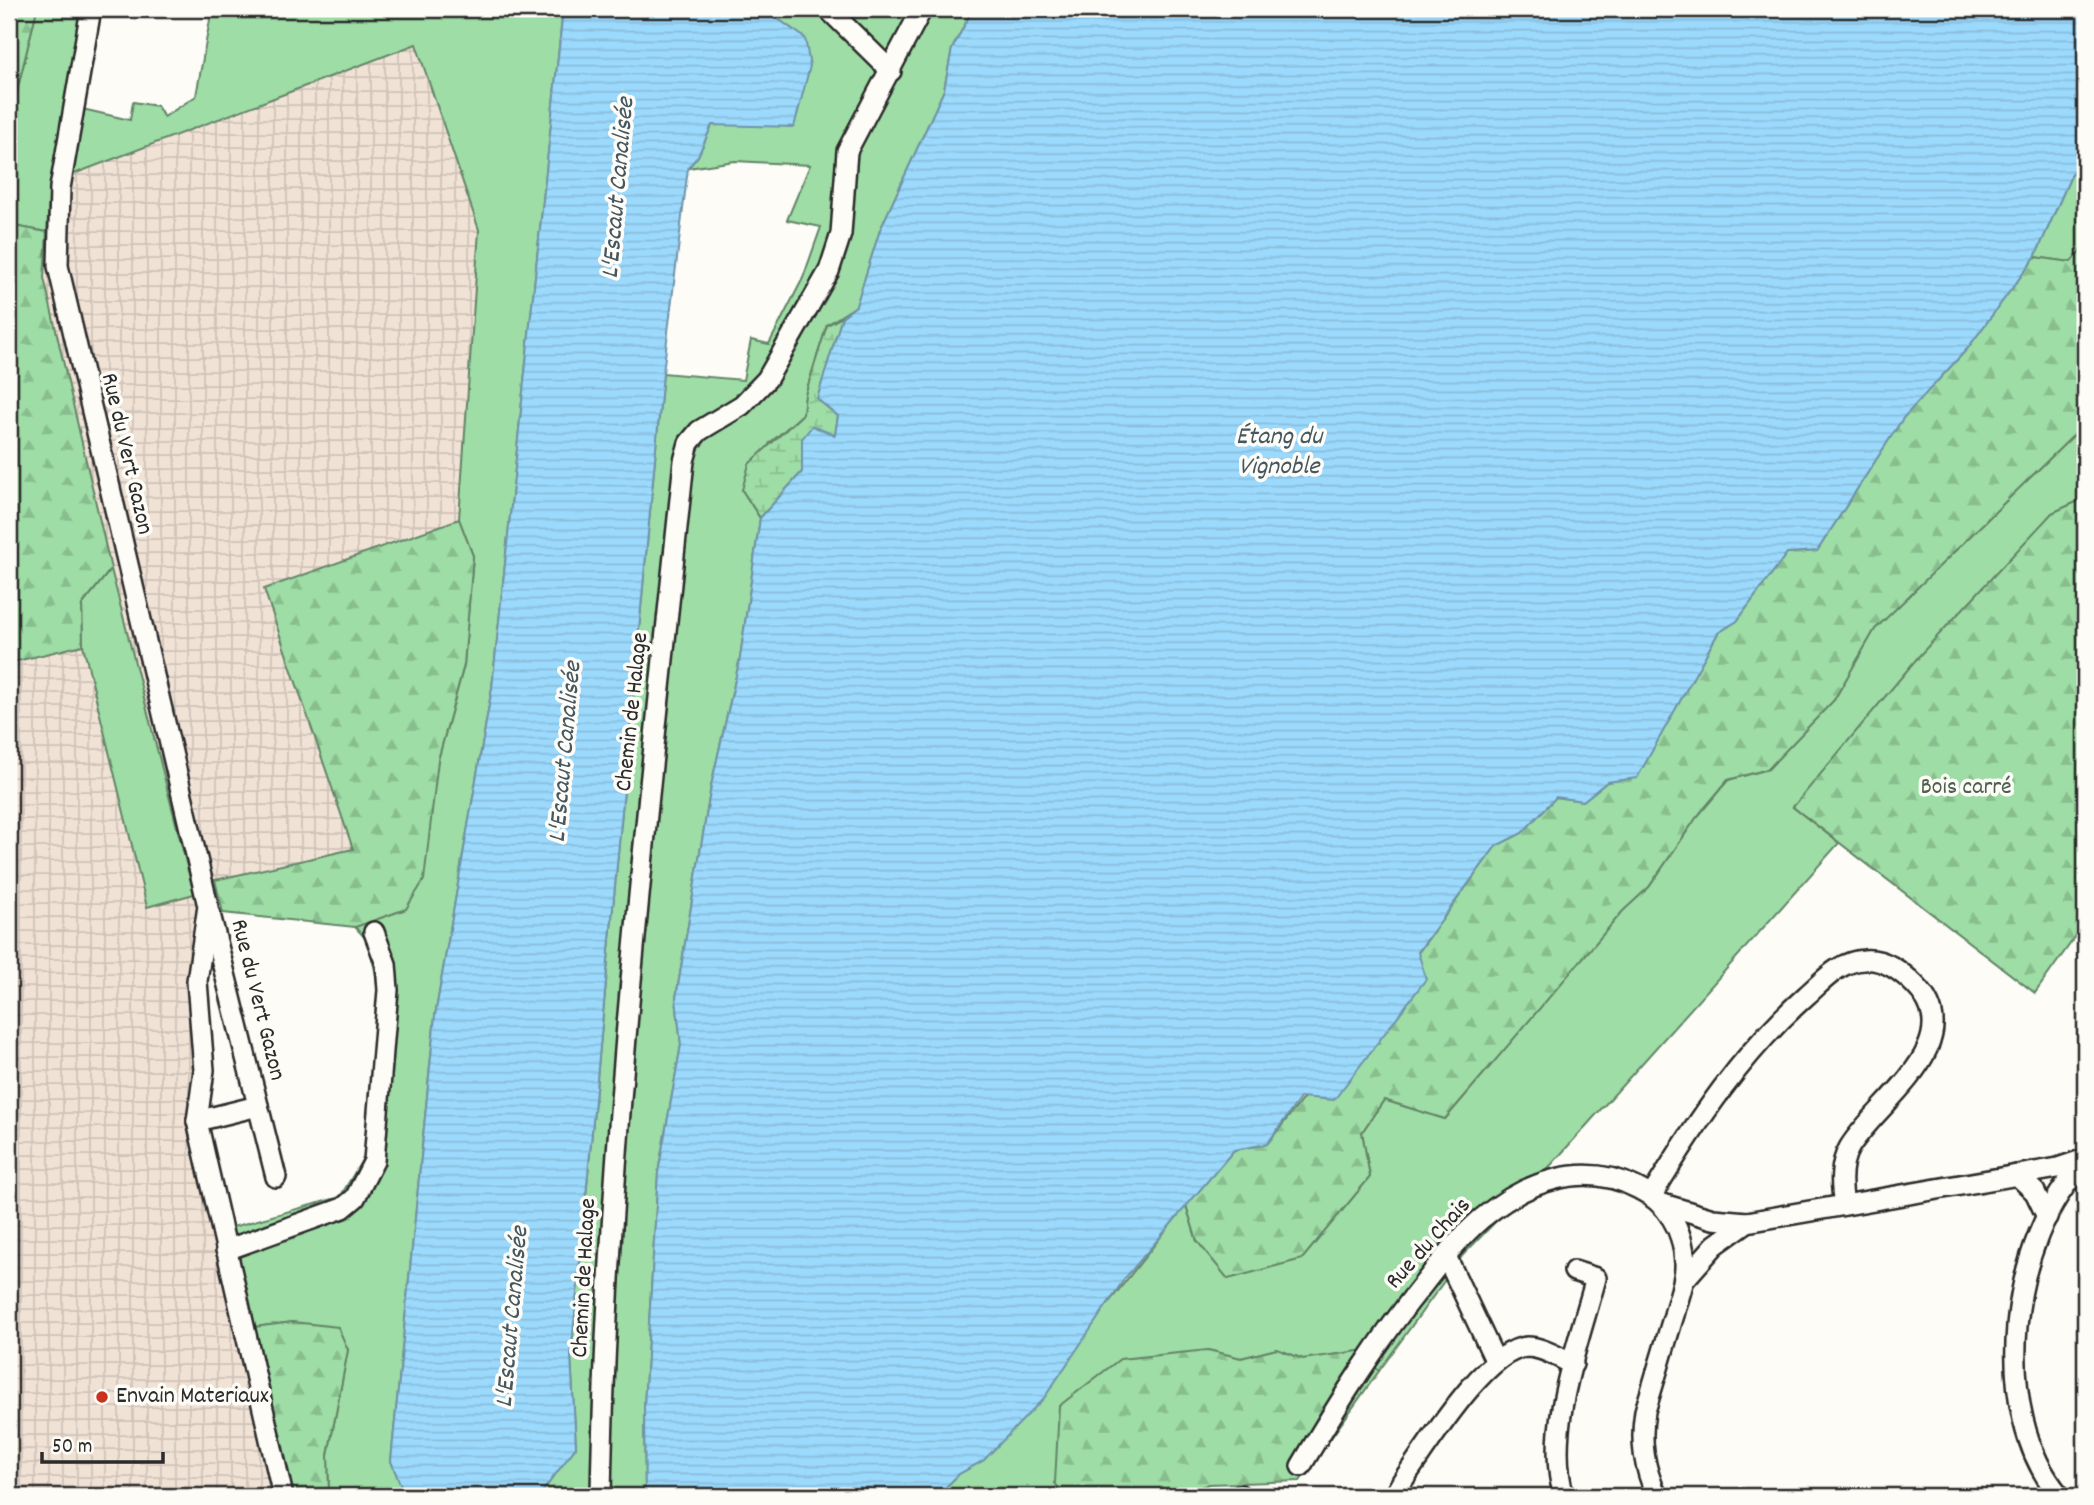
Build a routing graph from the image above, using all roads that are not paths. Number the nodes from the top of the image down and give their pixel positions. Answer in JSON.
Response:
{"nodes":[{"id":1,"x":90,"y":9,"type":"edge"},
{"id":2,"x":828,"y":9,"type":"edge"},
{"id":3,"x":922,"y":9,"type":"edge"},
{"id":4,"x":891,"y":71,"type":"junction"},
{"id":5,"x":208,"y":906,"type":"junction"},
{"id":6,"x":374,"y":932,"type":"dead end"},
{"id":7,"x":258,"y":1106,"type":"junction"},
{"id":8,"x":197,"y":1121,"type":"junction"},
{"id":9,"x":2085,"y":1161,"type":"edge"},
{"id":10,"x":2017,"y":1175,"type":"junction"},
{"id":11,"x":276,"y":1177,"type":"dead end"},
{"id":12,"x":1658,"y":1200,"type":"junction"},
{"id":13,"x":1844,"y":1205,"type":"junction"},
{"id":14,"x":2047,"y":1217,"type":"junction"},
{"id":15,"x":1747,"y":1222,"type":"junction"},
{"id":16,"x":226,"y":1250,"type":"junction"},
{"id":17,"x":1446,"y":1256,"type":"junction"},
{"id":18,"x":1574,"y":1271,"type":"dead end"},
{"id":19,"x":1685,"y":1279,"type":"junction"},
{"id":20,"x":1495,"y":1360,"type":"junction"},
{"id":21,"x":1573,"y":1364,"type":"junction"},
{"id":22,"x":1301,"y":1466,"type":"dead end"},
{"id":23,"x":283,"y":1496,"type":"edge"},
{"id":24,"x":601,"y":1496,"type":"edge"},
{"id":25,"x":1394,"y":1496,"type":"edge"},
{"id":26,"x":1564,"y":1496,"type":"edge"},
{"id":27,"x":1657,"y":1496,"type":"edge"},
{"id":28,"x":2059,"y":1496,"type":"edge"}],
"edges":[{"from":1,"to":5,"type":"street","name":"Rue du Vert Gazon"},
{"from":2,"to":4,"type":"street"},
{"from":3,"to":4,"type":"street","name":"Chemin de Halage"},
{"from":4,"to":24,"type":"street","name":"Chemin de Halage"},
{"from":5,"to":7,"type":"street","name":"Rue du Vert Gazon"},
{"from":5,"to":8,"type":"street","name":"Rue du Vert Gazon"},
{"from":6,"to":16,"type":"street"},
{"from":7,"to":8,"type":"street","name":"Rue du Vert Gazon"},
{"from":7,"to":11,"type":"street","name":"Rue du Vert Gazon"},
{"from":8,"to":16,"type":"street"},
{"from":9,"to":10,"type":"street","name":"Rue du Chais"},
{"from":9,"to":14,"type":"street"},
{"from":10,"to":13,"type":"street","name":"Rue du Chais"},
{"from":10,"to":14,"type":"street"},
{"from":12,"to":13,"type":"street"},
{"from":12,"to":15,"type":"street","name":"Rue du Chais"},
{"from":12,"to":17,"type":"street","name":"Rue du Chais"},
{"from":12,"to":19,"type":"street"},
{"from":13,"to":15,"type":"street","name":"Rue du Chais"},
{"from":14,"to":28,"type":"street"},
{"from":15,"to":19,"type":"street","name":"Rue du Chais"},
{"from":16,"to":23,"type":"street"},
{"from":17,"to":20,"type":"street"},
{"from":17,"to":22,"type":"street","name":"Rue du Chais"},
{"from":18,"to":21,"type":"street"},
{"from":19,"to":27,"type":"street"},
{"from":20,"to":21,"type":"street"},
{"from":20,"to":25,"type":"street"},
{"from":21,"to":26,"type":"street"}]}
